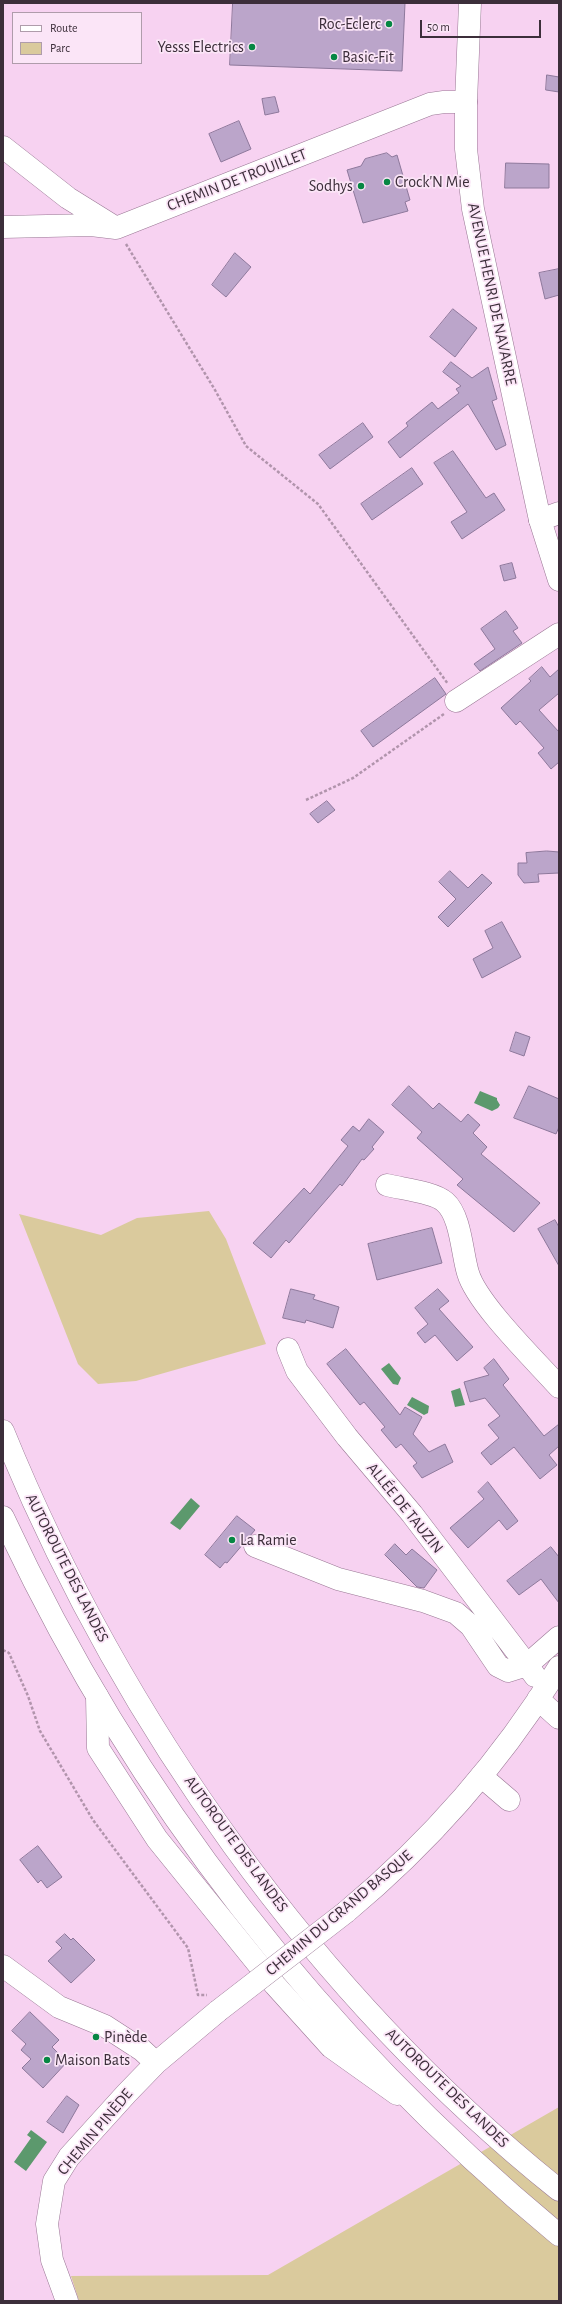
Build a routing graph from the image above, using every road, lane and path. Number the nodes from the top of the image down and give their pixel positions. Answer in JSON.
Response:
{"nodes":[{"id":1,"x":470,"y":3,"type":"edge"},
{"id":2,"x":466,"y":102,"type":"junction"},
{"id":3,"x":3,"y":147,"type":"edge"},
{"id":4,"x":3,"y":227,"type":"edge"},
{"id":5,"x":116,"y":228,"type":"junction"},
{"id":6,"x":552,"y":519,"type":"edge"},
{"id":7,"x":559,"y":580,"type":"edge"},
{"id":8,"x":559,"y":634,"type":"edge"},
{"id":9,"x":456,"y":701,"type":"junction"},
{"id":10,"x":306,"y":800,"type":"dead end"},
{"id":11,"x":387,"y":1185,"type":"dead end"},
{"id":12,"x":288,"y":1349,"type":"dead end"},
{"id":13,"x":559,"y":1387,"type":"edge"},
{"id":14,"x":3,"y":1431,"type":"edge"},
{"id":15,"x":3,"y":1517,"type":"edge"},
{"id":16,"x":255,"y":1546,"type":"dead end"},
{"id":17,"x":559,"y":1637,"type":"edge"},
{"id":18,"x":3,"y":1650,"type":"edge"},
{"id":19,"x":527,"y":1665,"type":"junction"},
{"id":20,"x":559,"y":1667,"type":"edge"},
{"id":21,"x":542,"y":1692,"type":"junction"},
{"id":22,"x":559,"y":1718,"type":"edge"},
{"id":23,"x":480,"y":1776,"type":"junction"},
{"id":24,"x":509,"y":1800,"type":"dead end"},
{"id":25,"x":3,"y":1966,"type":"edge"},
{"id":26,"x":216,"y":2003,"type":"junction"},
{"id":27,"x":156,"y":2063,"type":"junction"},
{"id":28,"x":559,"y":2190,"type":"edge"},
{"id":29,"x":559,"y":2235,"type":"edge"},
{"id":30,"x":67,"y":2301,"type":"edge"}],
"edges":[{"from":1,"to":2,"type":"main road","name":"AVENUE HENRI DE NAVARRE"},
{"from":2,"to":5,"type":"main road","name":"CHEMIN DE TROUILLET"},
{"from":2,"to":6,"type":"main road","name":"AVENUE HENRI DE NAVARRE"},
{"from":3,"to":5,"type":"main road"},
{"from":4,"to":5,"type":"main road","name":"CHEMIN DE TROUILLET"},
{"from":5,"to":9,"type":"path"},
{"from":6,"to":7,"type":"main road","name":"AVENUE HENRI DE NAVARRE"},
{"from":8,"to":9,"type":"main road"},
{"from":9,"to":10,"type":"path"},
{"from":11,"to":13,"type":"main road"},
{"from":12,"to":19,"type":"main road","name":"ALLÉE DE TAUZIN"},
{"from":14,"to":28,"type":"main road","name":"AUTOROUTE DES LANDES"},
{"from":15,"to":29,"type":"main road","name":"AUTOROUTE DES LANDES"},
{"from":16,"to":19,"type":"main road"},
{"from":17,"to":19,"type":"main road"},
{"from":18,"to":26,"type":"path"},
{"from":19,"to":21,"type":"main road","name":"ALLÉE DE TAUZIN"},
{"from":20,"to":21,"type":"main road","name":"CHEMIN DU GRAND BASQUE"},
{"from":21,"to":22,"type":"main road","name":"ALLÉE DE TAUZIN"},
{"from":21,"to":23,"type":"main road","name":"CHEMIN DU GRAND BASQUE"},
{"from":23,"to":24,"type":"main road"},
{"from":23,"to":26,"type":"main road","name":"CHEMIN DU GRAND BASQUE","bridge":true},
{"from":25,"to":27,"type":"main road"},
{"from":26,"to":27,"type":"main road","name":"CHEMIN DU GRAND BASQUE"},
{"from":27,"to":30,"type":"main road","name":"CHEMIN PINÈDE"}]}
